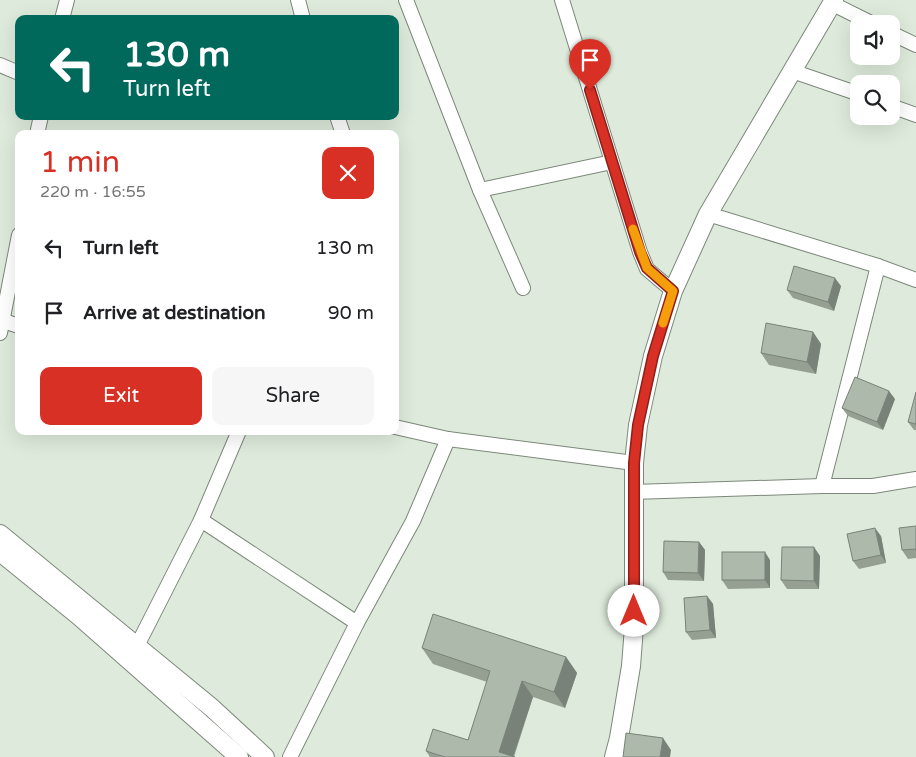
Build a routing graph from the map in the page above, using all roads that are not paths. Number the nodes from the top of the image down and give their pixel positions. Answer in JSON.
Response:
{"nodes":[{"id":1,"x":67,"y":0,"type":"edge"},
{"id":2,"x":298,"y":0,"type":"edge"},
{"id":3,"x":406,"y":0,"type":"edge"},
{"id":4,"x":562,"y":0,"type":"edge"},
{"id":5,"x":832,"y":1,"type":"edge"},
{"id":6,"x":63,"y":15,"type":"edge"},
{"id":7,"x":302,"y":15,"type":"edge"},
{"id":8,"x":857,"y":15,"type":"edge"},
{"id":9,"x":900,"y":37,"type":"edge"},
{"id":10,"x":916,"y":45,"type":"edge"},
{"id":11,"x":0,"y":65,"type":"edge"},
{"id":12,"x":15,"y":71,"type":"edge"},
{"id":13,"x":792,"y":71,"type":"junction"},
{"id":14,"x":850,"y":91,"type":"edge"},
{"id":15,"x":900,"y":109,"type":"edge"},
{"id":16,"x":916,"y":115,"type":"edge"},
{"id":17,"x":612,"y":162,"type":"junction"},
{"id":18,"x":480,"y":190,"type":"junction"},
{"id":19,"x":708,"y":214,"type":"junction"},
{"id":20,"x":15,"y":255,"type":"edge"},
{"id":21,"x":878,"y":266,"type":"junction"},
{"id":22,"x":916,"y":280,"type":"edge"},
{"id":23,"x":523,"y":288,"type":"dead end"},
{"id":24,"x":673,"y":291,"type":"junction"},
{"id":25,"x":1,"y":325,"type":"edge"},
{"id":26,"x":15,"y":326,"type":"edge"},
{"id":27,"x":399,"y":428,"type":"edge"},
{"id":28,"x":237,"y":435,"type":"edge"},
{"id":29,"x":448,"y":439,"type":"junction"},
{"id":30,"x":634,"y":463,"type":"junction"},
{"id":31,"x":916,"y":479,"type":"edge"},
{"id":32,"x":822,"y":486,"type":"junction"},
{"id":33,"x":634,"y":492,"type":"junction"},
{"id":34,"x":201,"y":520,"type":"junction"},
{"id":35,"x":0,"y":534,"type":"edge"},
{"id":36,"x":0,"y":552,"type":"edge"},
{"id":37,"x":82,"y":610,"type":"junction"},
{"id":38,"x":357,"y":623,"type":"junction"},
{"id":39,"x":137,"y":646,"type":"junction"},
{"id":40,"x":239,"y":757,"type":"edge"},
{"id":41,"x":265,"y":757,"type":"edge"},
{"id":42,"x":290,"y":757,"type":"edge"},
{"id":43,"x":614,"y":757,"type":"edge"}],
"edges":[{"from":1,"to":6,"type":"street"},
{"from":2,"to":7,"type":"street"},
{"from":3,"to":18,"type":"street"},
{"from":4,"to":17,"type":"street"},
{"from":5,"to":8,"type":"street"},
{"from":5,"to":13,"type":"street"},
{"from":9,"to":10,"type":"street"},
{"from":11,"to":12,"type":"street"},
{"from":13,"to":14,"type":"street"},
{"from":13,"to":19,"type":"street"},
{"from":15,"to":16,"type":"street"},
{"from":17,"to":18,"type":"street"},
{"from":17,"to":24,"type":"street"},
{"from":18,"to":23,"type":"street"},
{"from":19,"to":21,"type":"street"},
{"from":19,"to":24,"type":"street"},
{"from":20,"to":25,"type":"street"},
{"from":21,"to":22,"type":"street"},
{"from":21,"to":32,"type":"street"},
{"from":24,"to":30,"type":"street"},
{"from":25,"to":26,"type":"street"},
{"from":27,"to":29,"type":"street"},
{"from":28,"to":34,"type":"street"},
{"from":29,"to":30,"type":"street"},
{"from":29,"to":38,"type":"street"},
{"from":30,"to":33,"type":"street"},
{"from":31,"to":32,"type":"street"},
{"from":32,"to":33,"type":"street"},
{"from":33,"to":43,"type":"street"},
{"from":34,"to":38,"type":"street"},
{"from":34,"to":39,"type":"street"},
{"from":35,"to":37,"type":"street"},
{"from":36,"to":37,"type":"street"},
{"from":37,"to":39,"type":"street"},
{"from":37,"to":40,"type":"street"},
{"from":38,"to":42,"type":"street"},
{"from":39,"to":41,"type":"street"}]}
